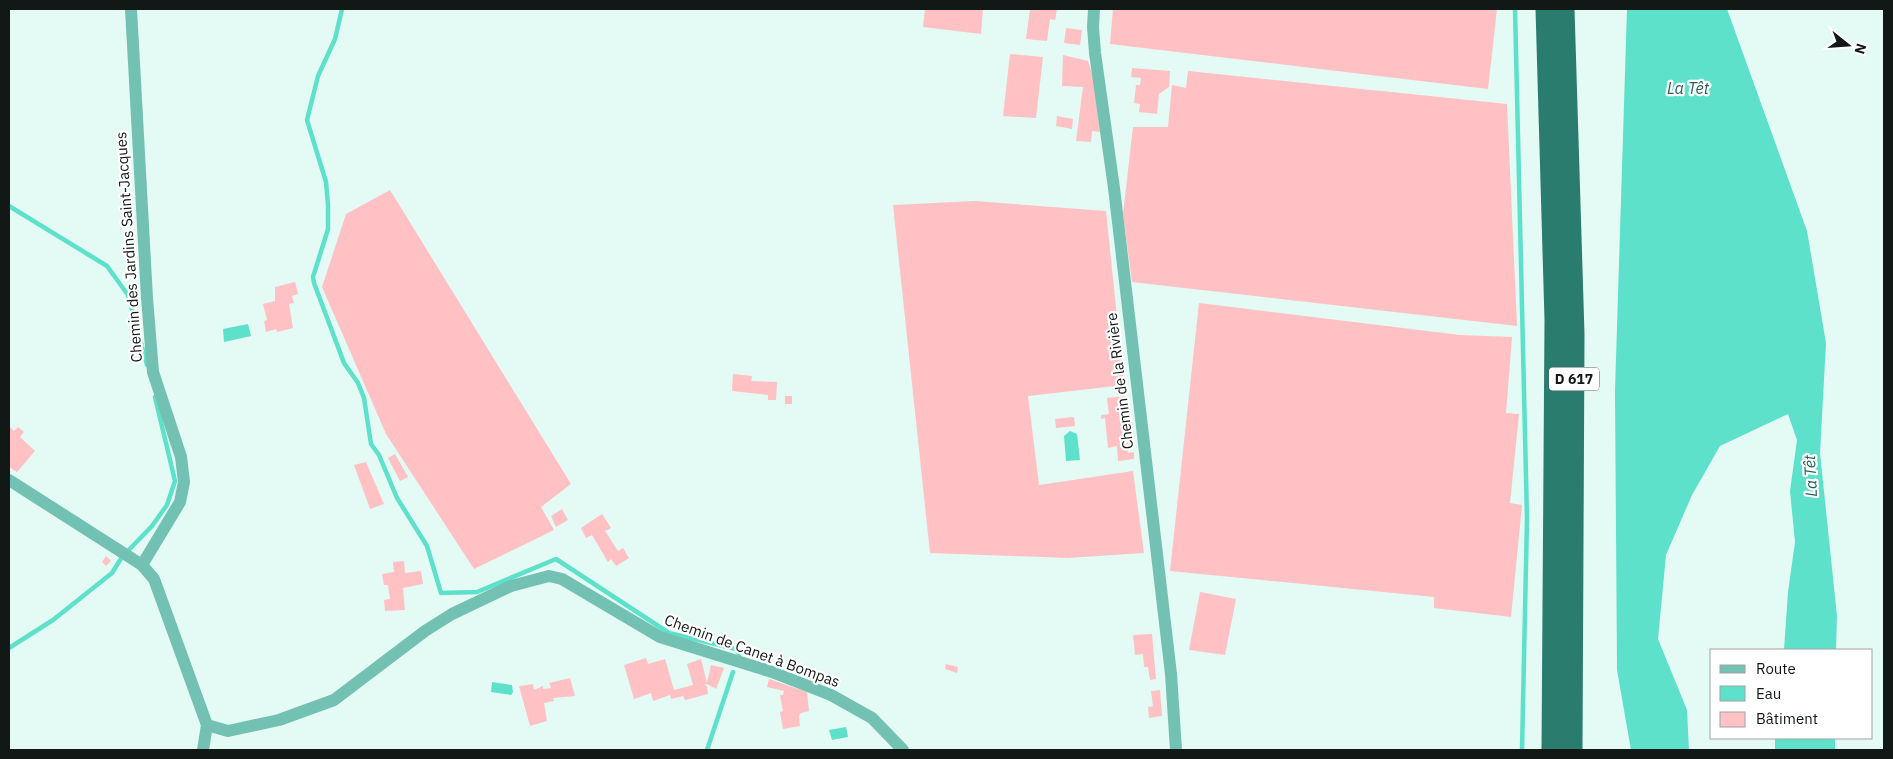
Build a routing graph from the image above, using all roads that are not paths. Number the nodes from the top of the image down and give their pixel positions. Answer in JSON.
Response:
{"nodes":[{"id":1,"x":131,"y":9,"type":"edge"},
{"id":2,"x":1094,"y":9,"type":"edge"},
{"id":3,"x":1546,"y":9,"type":"edge"},
{"id":4,"x":1564,"y":9,"type":"edge"},
{"id":5,"x":9,"y":480,"type":"edge"},
{"id":6,"x":142,"y":565,"type":"junction"},
{"id":7,"x":207,"y":725,"type":"junction"},
{"id":8,"x":203,"y":750,"type":"edge"},
{"id":9,"x":903,"y":750,"type":"edge"},
{"id":10,"x":1176,"y":750,"type":"edge"},
{"id":11,"x":1552,"y":750,"type":"edge"},
{"id":12,"x":1572,"y":750,"type":"edge"}],
"edges":[{"from":1,"to":6,"type":"street","name":"Chemin des Jardins Saint-Jacques"},
{"from":2,"to":10,"type":"street","name":"Chemin de la Rivière"},
{"from":3,"to":11,"type":"highway","number":"D 617"},
{"from":4,"to":12,"type":"highway","number":"D 617"},
{"from":5,"to":6,"type":"street"},
{"from":6,"to":7,"type":"street"},
{"from":7,"to":8,"type":"street"},
{"from":7,"to":9,"type":"street","name":"Chemin de Canet à Bompas"}]}
